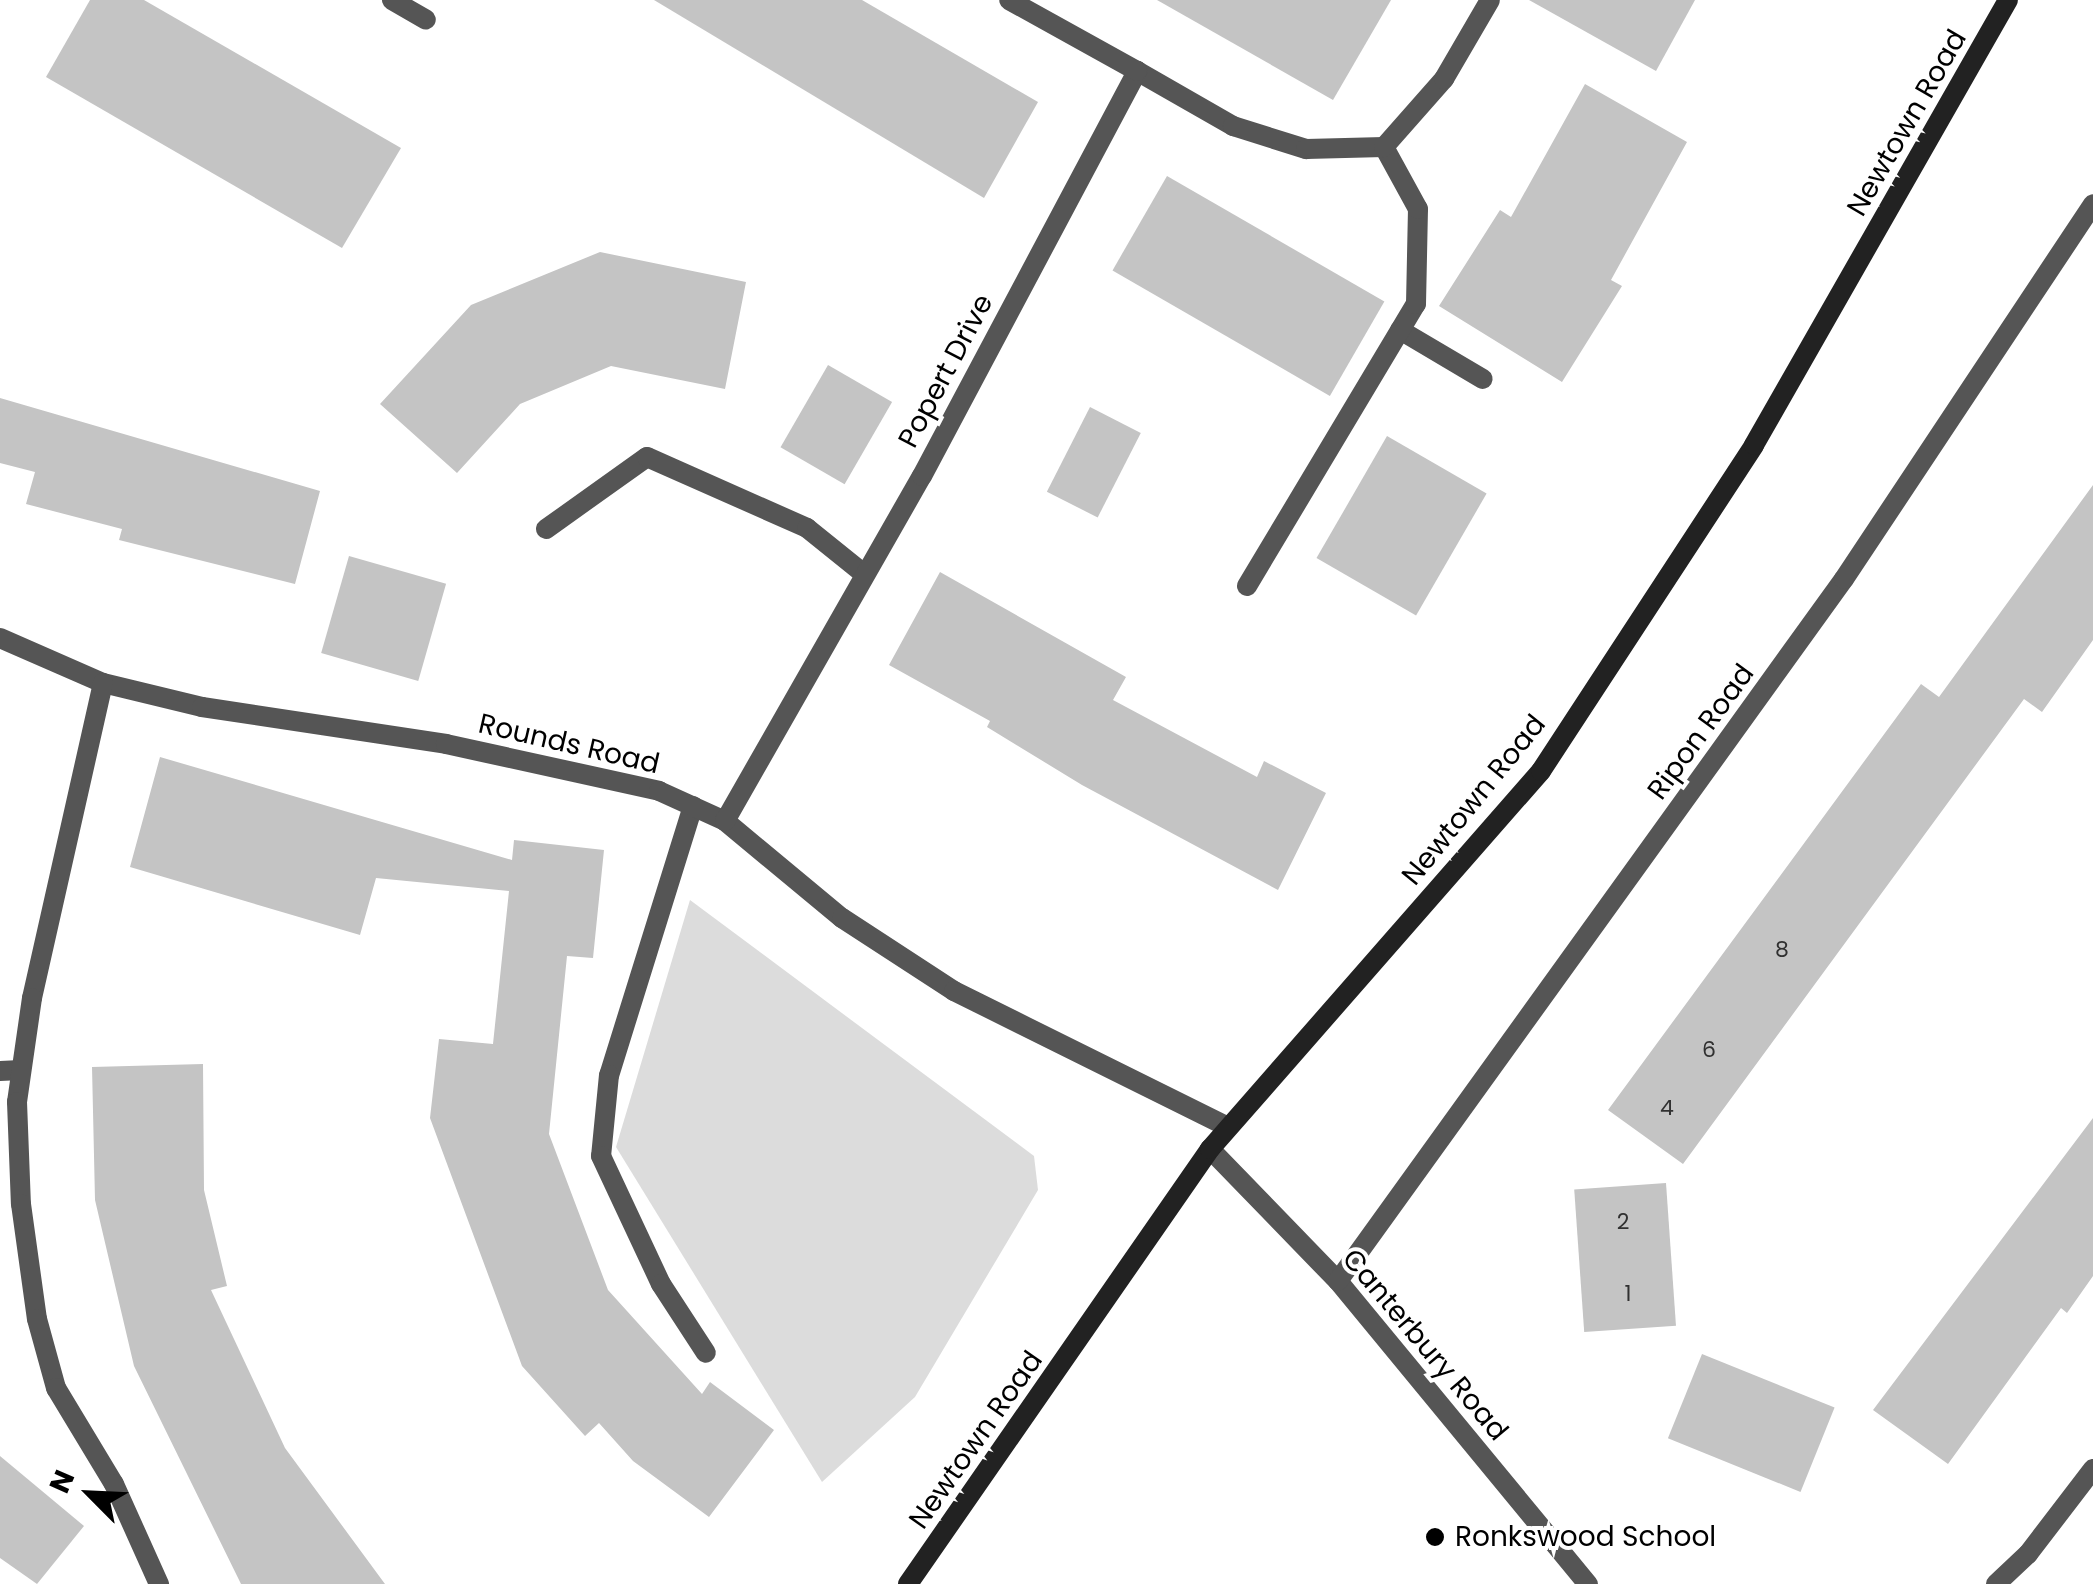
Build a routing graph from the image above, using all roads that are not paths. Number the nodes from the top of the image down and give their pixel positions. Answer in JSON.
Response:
{"nodes":[{"id":1,"x":392,"y":0,"type":"edge"},
{"id":2,"x":1009,"y":0,"type":"edge"},
{"id":3,"x":1490,"y":0,"type":"edge"},
{"id":4,"x":2008,"y":0,"type":"edge"},
{"id":5,"x":426,"y":20,"type":"dead end"},
{"id":6,"x":1137,"y":71,"type":"junction"},
{"id":7,"x":1384,"y":147,"type":"junction"},
{"id":8,"x":2093,"y":204,"type":"edge"},
{"id":9,"x":1400,"y":330,"type":"junction"},
{"id":10,"x":1483,"y":378,"type":"dead end"},
{"id":11,"x":546,"y":529,"type":"dead end"},
{"id":12,"x":864,"y":574,"type":"junction"},
{"id":13,"x":1248,"y":586,"type":"dead end"},
{"id":14,"x":0,"y":638,"type":"edge"},
{"id":15,"x":103,"y":683,"type":"junction"},
{"id":16,"x":693,"y":806,"type":"junction"},
{"id":17,"x":725,"y":820,"type":"junction"},
{"id":18,"x":10,"y":1071,"type":"edge"},
{"id":19,"x":1228,"y":1127,"type":"junction"},
{"id":20,"x":1210,"y":1149,"type":"junction"},
{"id":21,"x":1338,"y":1281,"type":"junction"},
{"id":22,"x":706,"y":1353,"type":"dead end"},
{"id":23,"x":2093,"y":1469,"type":"edge"},
{"id":24,"x":159,"y":1584,"type":"edge"},
{"id":25,"x":908,"y":1584,"type":"edge"},
{"id":26,"x":1588,"y":1584,"type":"edge"},
{"id":27,"x":1996,"y":1584,"type":"edge"}],
"edges":[{"from":1,"to":5,"type":"street"},
{"from":2,"to":6,"type":"street"},
{"from":3,"to":7,"type":"street"},
{"from":4,"to":19,"type":"main road","name":"Newtown Road"},
{"from":6,"to":7,"type":"street"},
{"from":6,"to":12,"type":"street","name":"Popert Drive"},
{"from":7,"to":9,"type":"street"},
{"from":8,"to":21,"type":"street","name":"Ripon Road"},
{"from":9,"to":10,"type":"street"},
{"from":9,"to":13,"type":"street"},
{"from":11,"to":12,"type":"street"},
{"from":12,"to":17,"type":"street","name":"Popert Drive"},
{"from":14,"to":15,"type":"street","name":"Rounds Road"},
{"from":15,"to":16,"type":"street","name":"Rounds Road"},
{"from":15,"to":18,"type":"street"},
{"from":16,"to":17,"type":"street","name":"Rounds Road"},
{"from":16,"to":22,"type":"street"},
{"from":17,"to":19,"type":"street","name":"Rounds Road"},
{"from":18,"to":24,"type":"street"},
{"from":19,"to":20,"type":"main road","name":"Newtown Road"},
{"from":20,"to":21,"type":"street","name":"Canterbury Road"},
{"from":20,"to":25,"type":"main road","name":"Newtown Road"},
{"from":21,"to":26,"type":"street","name":"Canterbury Road"},
{"from":23,"to":27,"type":"street"}]}
